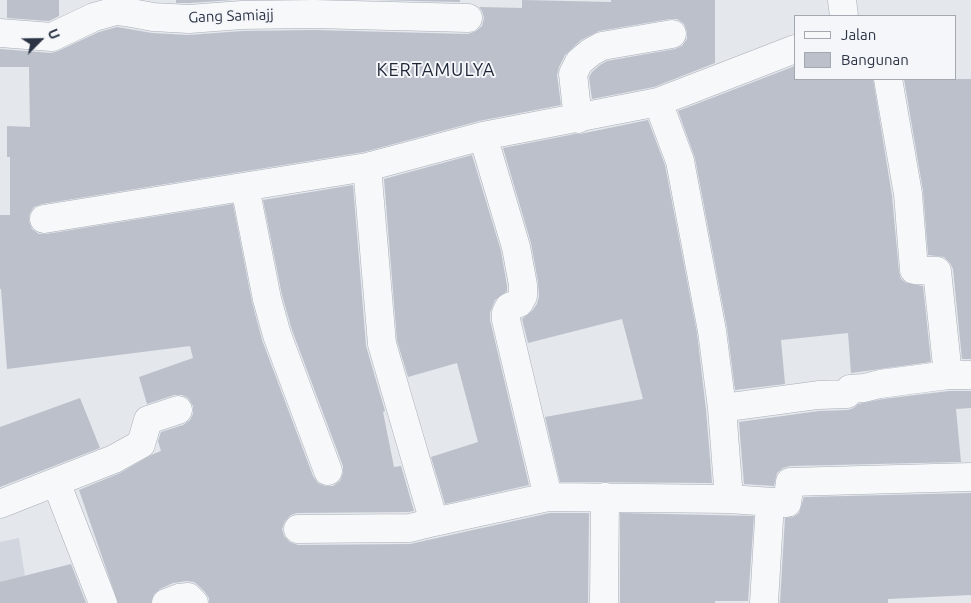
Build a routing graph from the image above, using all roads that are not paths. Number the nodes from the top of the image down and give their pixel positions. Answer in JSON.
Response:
{"nodes":[{"id":1,"x":842,"y":0,"type":"edge"},
{"id":2,"x":391,"y":8,"type":"edge"},
{"id":3,"x":844,"y":15,"type":"edge"},
{"id":4,"x":468,"y":18,"type":"dead end"},
{"id":5,"x":0,"y":33,"type":"edge"},
{"id":6,"x":672,"y":34,"type":"dead end"},
{"id":7,"x":794,"y":49,"type":"edge"},
{"id":8,"x":888,"y":80,"type":"edge"},
{"id":9,"x":658,"y":102,"type":"junction"},
{"id":10,"x":578,"y":119,"type":"junction"},
{"id":11,"x":483,"y":136,"type":"junction"},
{"id":12,"x":368,"y":167,"type":"junction"},
{"id":13,"x":244,"y":187,"type":"junction"},
{"id":14,"x":44,"y":219,"type":"dead end"},
{"id":15,"x":959,"y":375,"type":"edge"},
{"id":16,"x":722,"y":408,"type":"junction"},
{"id":17,"x":178,"y":410,"type":"dead end"},
{"id":18,"x":328,"y":471,"type":"dead end"},
{"id":19,"x":971,"y":476,"type":"edge"},
{"id":20,"x":56,"y":482,"type":"junction"},
{"id":21,"x":605,"y":496,"type":"junction"},
{"id":22,"x":548,"y":497,"type":"junction"},
{"id":23,"x":729,"y":498,"type":"junction"},
{"id":24,"x":770,"y":502,"type":"junction"},
{"id":25,"x":0,"y":504,"type":"edge"},
{"id":26,"x":434,"y":522,"type":"junction"},
{"id":27,"x":298,"y":529,"type":"dead end"},
{"id":28,"x":104,"y":603,"type":"edge"},
{"id":29,"x":166,"y":603,"type":"edge"},
{"id":30,"x":194,"y":603,"type":"edge"},
{"id":31,"x":604,"y":603,"type":"edge"},
{"id":32,"x":764,"y":603,"type":"edge"}],
"edges":[{"from":1,"to":3,"type":"street"},
{"from":2,"to":4,"type":"street","name":"Gang Samiajj"},
{"from":2,"to":5,"type":"street","name":"Gang Samiajj"},
{"from":6,"to":10,"type":"street"},
{"from":7,"to":9,"type":"street"},
{"from":8,"to":15,"type":"street"},
{"from":9,"to":10,"type":"street"},
{"from":9,"to":16,"type":"street"},
{"from":10,"to":11,"type":"street"},
{"from":11,"to":12,"type":"street"},
{"from":11,"to":22,"type":"street"},
{"from":12,"to":13,"type":"street"},
{"from":12,"to":26,"type":"street"},
{"from":13,"to":14,"type":"street"},
{"from":13,"to":18,"type":"street"},
{"from":15,"to":16,"type":"street"},
{"from":16,"to":23,"type":"street"},
{"from":17,"to":20,"type":"street"},
{"from":19,"to":24,"type":"street"},
{"from":20,"to":25,"type":"street"},
{"from":20,"to":28,"type":"street"},
{"from":21,"to":22,"type":"street"},
{"from":21,"to":23,"type":"street"},
{"from":21,"to":31,"type":"street"},
{"from":22,"to":26,"type":"street"},
{"from":23,"to":24,"type":"street"},
{"from":24,"to":32,"type":"street"},
{"from":26,"to":27,"type":"street"},
{"from":29,"to":30,"type":"street"}]}
